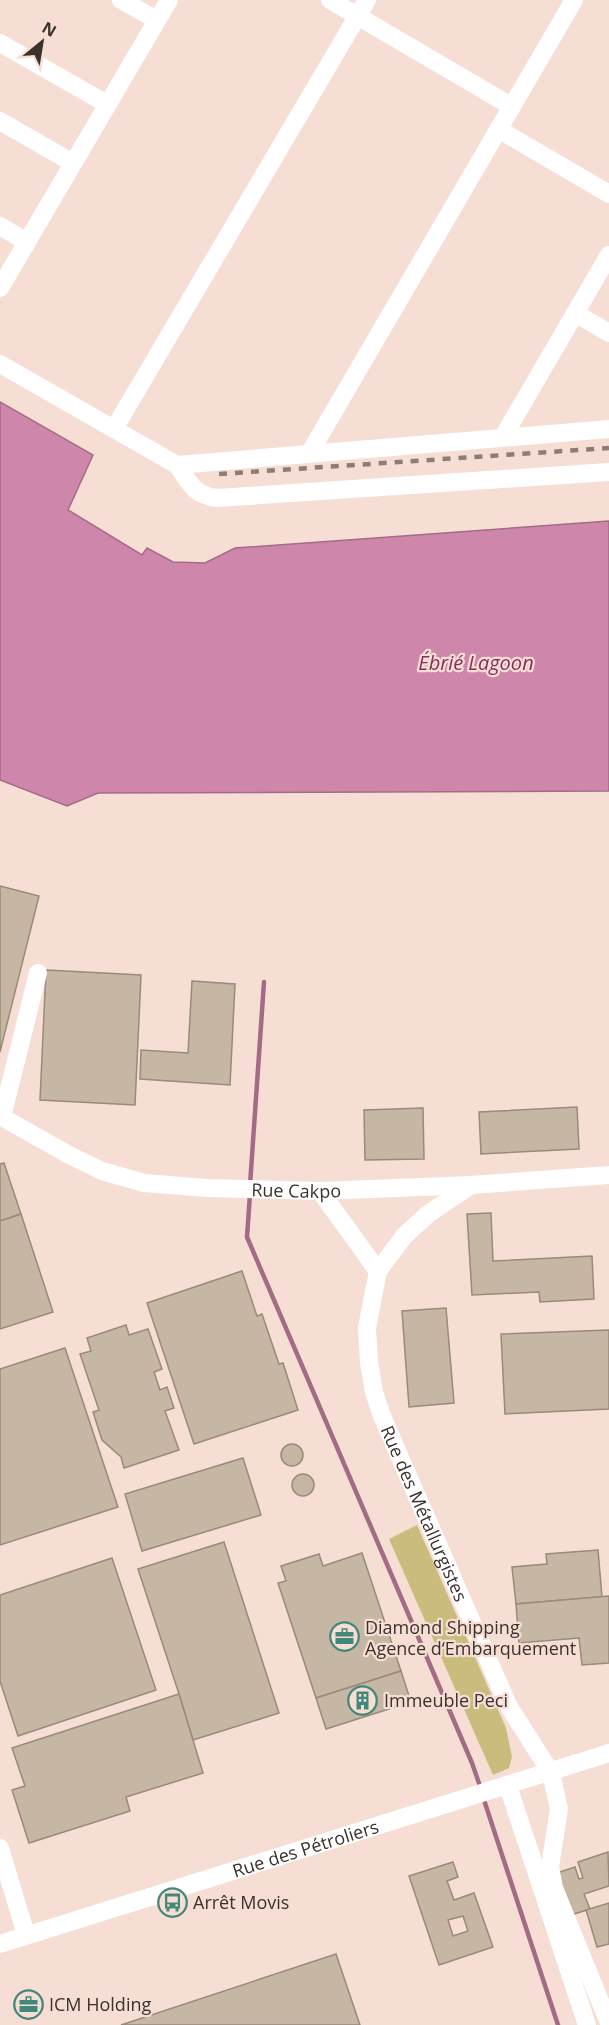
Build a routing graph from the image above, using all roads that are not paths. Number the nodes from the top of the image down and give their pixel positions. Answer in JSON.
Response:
{"nodes":[{"id":1,"x":121,"y":0,"type":"edge"},
{"id":2,"x":169,"y":0,"type":"edge"},
{"id":3,"x":330,"y":0,"type":"edge"},
{"id":4,"x":367,"y":0,"type":"edge"},
{"id":5,"x":574,"y":0,"type":"edge"},
{"id":6,"x":357,"y":16,"type":"junction"},
{"id":7,"x":157,"y":20,"type":"junction"},
{"id":8,"x":0,"y":43,"type":"edge"},
{"id":9,"x":107,"y":105,"type":"junction"},
{"id":10,"x":511,"y":106,"type":"junction"},
{"id":11,"x":0,"y":121,"type":"edge"},
{"id":12,"x":498,"y":129,"type":"junction"},
{"id":13,"x":73,"y":163,"type":"junction"},
{"id":14,"x":607,"y":185,"type":"edge"},
{"id":15,"x":0,"y":226,"type":"edge"},
{"id":16,"x":27,"y":242,"type":"junction"},
{"id":17,"x":608,"y":260,"type":"edge"},
{"id":18,"x":0,"y":288,"type":"edge"},
{"id":19,"x":575,"y":313,"type":"junction"},
{"id":20,"x":609,"y":333,"type":"edge"},
{"id":21,"x":0,"y":364,"type":"edge"},
{"id":22,"x":114,"y":429,"type":"junction"},
{"id":23,"x":609,"y":429,"type":"edge"},
{"id":24,"x":503,"y":437,"type":"junction"},
{"id":25,"x":309,"y":454,"type":"junction"},
{"id":26,"x":177,"y":465,"type":"junction"},
{"id":27,"x":609,"y":472,"type":"edge"},
{"id":28,"x":38,"y":973,"type":"dead end"},
{"id":29,"x":1,"y":1117,"type":"edge"},
{"id":30,"x":609,"y":1175,"type":"edge"},
{"id":31,"x":471,"y":1185,"type":"junction"},
{"id":32,"x":320,"y":1191,"type":"junction"},
{"id":33,"x":378,"y":1271,"type":"junction"},
{"id":34,"x":609,"y":1753,"type":"edge"},
{"id":35,"x":551,"y":1773,"type":"junction"},
{"id":36,"x":505,"y":1787,"type":"junction"},
{"id":37,"x":0,"y":1848,"type":"edge"},
{"id":38,"x":26,"y":1935,"type":"junction"},
{"id":39,"x":0,"y":1944,"type":"edge"},
{"id":40,"x":609,"y":2023,"type":"edge"},
{"id":41,"x":587,"y":2025,"type":"edge"}],
"edges":[{"from":1,"to":7,"type":"street"},
{"from":2,"to":7,"type":"street"},
{"from":3,"to":6,"type":"street"},
{"from":4,"to":6,"type":"street"},
{"from":5,"to":10,"type":"street"},
{"from":6,"to":10,"type":"street"},
{"from":6,"to":22,"type":"street"},
{"from":7,"to":9,"type":"street"},
{"from":8,"to":9,"type":"street"},
{"from":9,"to":13,"type":"street"},
{"from":10,"to":12,"type":"street"},
{"from":11,"to":13,"type":"street"},
{"from":12,"to":14,"type":"street"},
{"from":12,"to":25,"type":"street"},
{"from":13,"to":16,"type":"street"},
{"from":15,"to":16,"type":"street"},
{"from":16,"to":18,"type":"street"},
{"from":17,"to":19,"type":"street"},
{"from":19,"to":20,"type":"street"},
{"from":19,"to":24,"type":"street"},
{"from":21,"to":22,"type":"street"},
{"from":22,"to":26,"type":"street"},
{"from":23,"to":24,"type":"street"},
{"from":24,"to":25,"type":"street"},
{"from":25,"to":26,"type":"street"},
{"from":26,"to":27,"type":"street"},
{"from":28,"to":29,"type":"street"},
{"from":29,"to":32,"type":"street","name":"Rue Cakpo"},
{"from":30,"to":31,"type":"street","name":"Rue Cakpo"},
{"from":31,"to":32,"type":"street","name":"Rue Cakpo"},
{"from":31,"to":33,"type":"street","name":"Rue des Métallurgistes"},
{"from":32,"to":33,"type":"street"},
{"from":33,"to":35,"type":"street","name":"Rue des Métallurgistes"},
{"from":34,"to":35,"type":"street","name":"Rue des Pétroliers"},
{"from":35,"to":36,"type":"street","name":"Rue des Pétroliers"},
{"from":35,"to":40,"type":"street","name":"Rue des Métallurgistes"},
{"from":36,"to":38,"type":"street","name":"Rue des Pétroliers"},
{"from":36,"to":41,"type":"street"},
{"from":37,"to":38,"type":"street"},
{"from":38,"to":39,"type":"street","name":"Rue des Pétroliers"}]}
